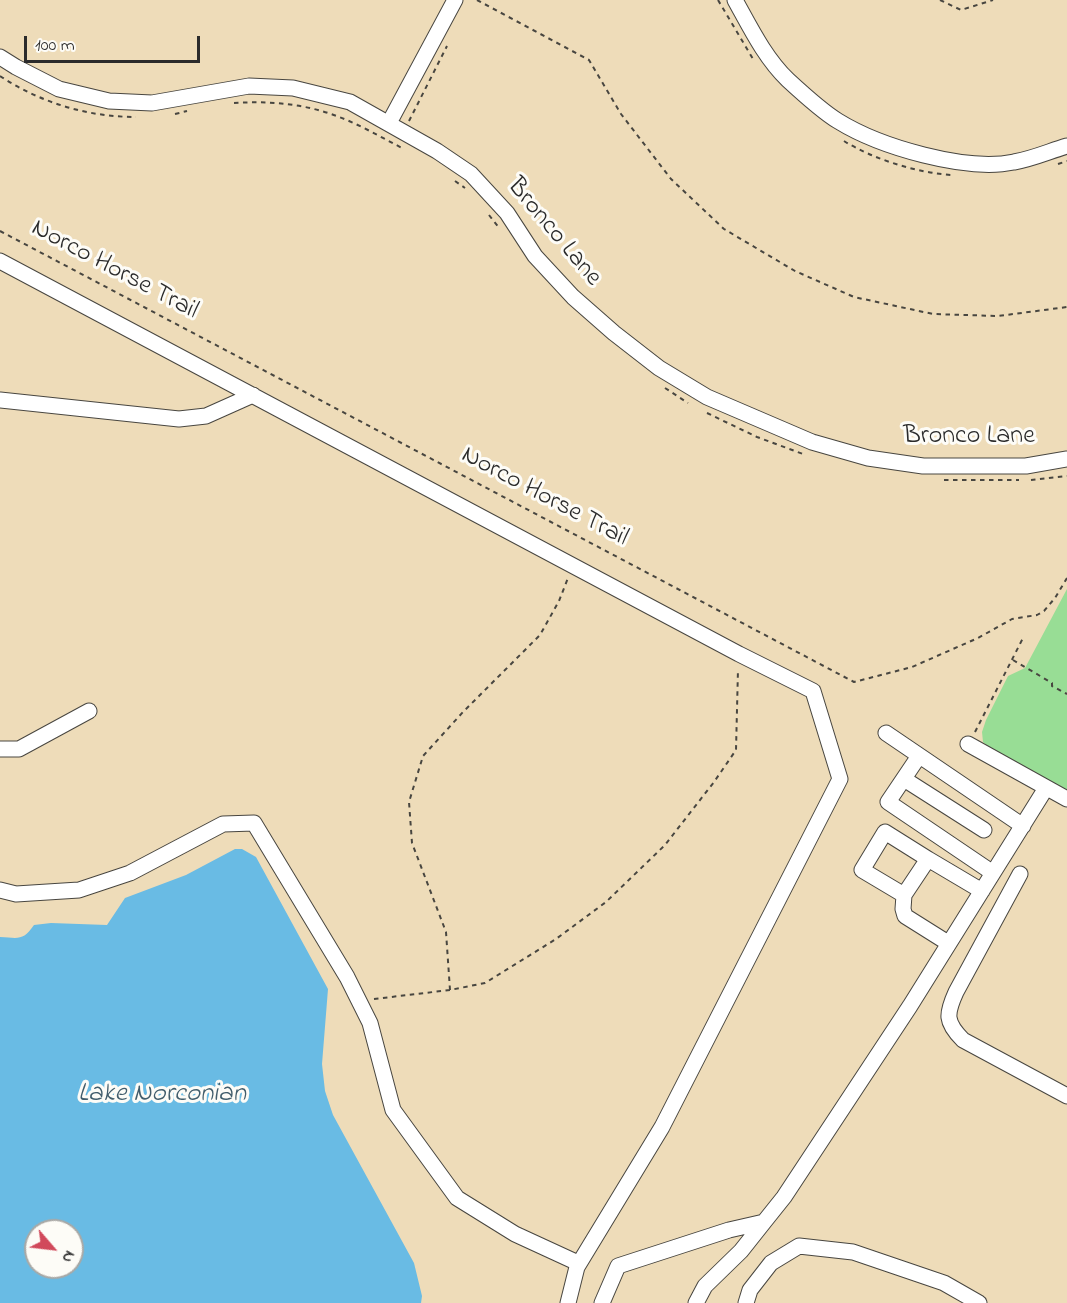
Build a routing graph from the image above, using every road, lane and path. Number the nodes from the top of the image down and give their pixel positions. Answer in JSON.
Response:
{"nodes":[{"id":1,"x":455,"y":0,"type":"edge"},
{"id":2,"x":477,"y":0,"type":"edge"},
{"id":3,"x":735,"y":0,"type":"edge"},
{"id":4,"x":940,"y":0,"type":"edge"},
{"id":5,"x":993,"y":0,"type":"edge"},
{"id":6,"x":450,"y":39,"type":"dead end"},
{"id":7,"x":0,"y":57,"type":"edge"},
{"id":8,"x":0,"y":76,"type":"edge"},
{"id":9,"x":228,"y":104,"type":"dead end"},
{"id":10,"x":189,"y":111,"type":"dead end"},
{"id":11,"x":170,"y":114,"type":"dead end"},
{"id":12,"x":142,"y":117,"type":"dead end"},
{"id":13,"x":389,"y":123,"type":"junction"},
{"id":14,"x":400,"y":138,"type":"junction"},
{"id":15,"x":1067,"y":146,"type":"edge"},
{"id":16,"x":406,"y":150,"type":"dead end"},
{"id":17,"x":449,"y":176,"type":"dead end"},
{"id":18,"x":470,"y":193,"type":"dead end"},
{"id":19,"x":484,"y":208,"type":"dead end"},
{"id":20,"x":0,"y":231,"type":"edge"},
{"id":21,"x":504,"y":233,"type":"dead end"},
{"id":22,"x":0,"y":261,"type":"edge"},
{"id":23,"x":1067,"y":307,"type":"edge"},
{"id":24,"x":658,"y":384,"type":"dead end"},
{"id":25,"x":253,"y":395,"type":"junction"},
{"id":26,"x":0,"y":400,"type":"edge"},
{"id":27,"x":694,"y":406,"type":"dead end"},
{"id":28,"x":704,"y":411,"type":"dead end"},
{"id":29,"x":807,"y":455,"type":"dead end"},
{"id":30,"x":1067,"y":459,"type":"edge"},
{"id":31,"x":1067,"y":476,"type":"edge"},
{"id":32,"x":943,"y":480,"type":"dead end"},
{"id":33,"x":573,"y":565,"type":"junction"},
{"id":34,"x":1067,"y":578,"type":"edge"},
{"id":35,"x":1023,"y":638,"type":"dead end"},
{"id":36,"x":739,"y":654,"type":"junction"},
{"id":37,"x":1012,"y":659,"type":"junction"},
{"id":38,"x":1067,"y":694,"type":"edge"},
{"id":39,"x":89,"y":711,"type":"dead end"},
{"id":40,"x":886,"y":733,"type":"dead end"},
{"id":41,"x":968,"y":744,"type":"joint"},
{"id":42,"x":0,"y":749,"type":"edge"},
{"id":43,"x":919,"y":756,"type":"junction"},
{"id":44,"x":904,"y":779,"type":"junction"},
{"id":45,"x":1046,"y":788,"type":"junction"},
{"id":46,"x":1066,"y":794,"type":"edge"},
{"id":47,"x":1023,"y":826,"type":"junction"},
{"id":48,"x":984,"y":831,"type":"dead end"},
{"id":49,"x":928,"y":859,"type":"junction"},
{"id":50,"x":993,"y":873,"type":"junction"},
{"id":51,"x":1020,"y":874,"type":"dead end"},
{"id":52,"x":0,"y":890,"type":"edge"},
{"id":53,"x":982,"y":891,"type":"junction"},
{"id":54,"x":904,"y":895,"type":"junction"},
{"id":55,"x":948,"y":943,"type":"junction"},
{"id":56,"x":450,"y":990,"type":"junction"},
{"id":57,"x":358,"y":998,"type":"junction"},
{"id":58,"x":1067,"y":1096,"type":"edge"},
{"id":59,"x":764,"y":1222,"type":"junction"},
{"id":60,"x":577,"y":1267,"type":"junction"},
{"id":61,"x":568,"y":1303,"type":"edge"},
{"id":62,"x":602,"y":1303,"type":"edge"},
{"id":63,"x":696,"y":1303,"type":"edge"},
{"id":64,"x":746,"y":1303,"type":"edge"},
{"id":65,"x":979,"y":1303,"type":"edge"}],
"edges":[{"from":1,"to":13,"type":"street"},
{"from":2,"to":23,"type":"path"},
{"from":3,"to":15,"type":"street"},
{"from":4,"to":5,"type":"path"},
{"from":6,"to":14,"type":"path"},
{"from":7,"to":13,"type":"street","name":"Bronco Lane"},
{"from":8,"to":12,"type":"path"},
{"from":9,"to":14,"type":"path"},
{"from":10,"to":11,"type":"path"},
{"from":13,"to":14,"type":"street","name":"Bronco Lane"},
{"from":14,"to":16,"type":"path"},
{"from":14,"to":30,"type":"street","name":"Bronco Lane"},
{"from":17,"to":18,"type":"path"},
{"from":19,"to":21,"type":"path"},
{"from":20,"to":34,"type":"path","name":"Norco Horse Trail"},
{"from":22,"to":25,"type":"street"},
{"from":24,"to":27,"type":"path"},
{"from":25,"to":26,"type":"street"},
{"from":25,"to":33,"type":"street"},
{"from":28,"to":29,"type":"path"},
{"from":31,"to":32,"type":"path"},
{"from":33,"to":36,"type":"street"},
{"from":33,"to":56,"type":"path"},
{"from":35,"to":37,"type":"path"},
{"from":36,"to":56,"type":"path"},
{"from":36,"to":60,"type":"street"},
{"from":37,"to":38,"type":"path"},
{"from":37,"to":41,"type":"path"},
{"from":39,"to":42,"type":"street"},
{"from":40,"to":43,"type":"street"},
{"from":41,"to":45,"type":"street"},
{"from":43,"to":44,"type":"street"},
{"from":43,"to":47,"type":"street"},
{"from":44,"to":48,"type":"street"},
{"from":44,"to":50,"type":"street"},
{"from":45,"to":46,"type":"street"},
{"from":45,"to":47,"type":"street"},
{"from":47,"to":50,"type":"street"},
{"from":49,"to":53,"type":"street"},
{"from":49,"to":54,"type":"street"},
{"from":49,"to":54,"type":"street"},
{"from":50,"to":53,"type":"street"},
{"from":51,"to":58,"type":"street"},
{"from":52,"to":57,"type":"street"},
{"from":53,"to":55,"type":"street"},
{"from":54,"to":55,"type":"street"},
{"from":55,"to":59,"type":"street"},
{"from":56,"to":57,"type":"path"},
{"from":57,"to":60,"type":"street"},
{"from":59,"to":62,"type":"street"},
{"from":59,"to":63,"type":"street"},
{"from":60,"to":61,"type":"street"},
{"from":64,"to":65,"type":"street"}]}
